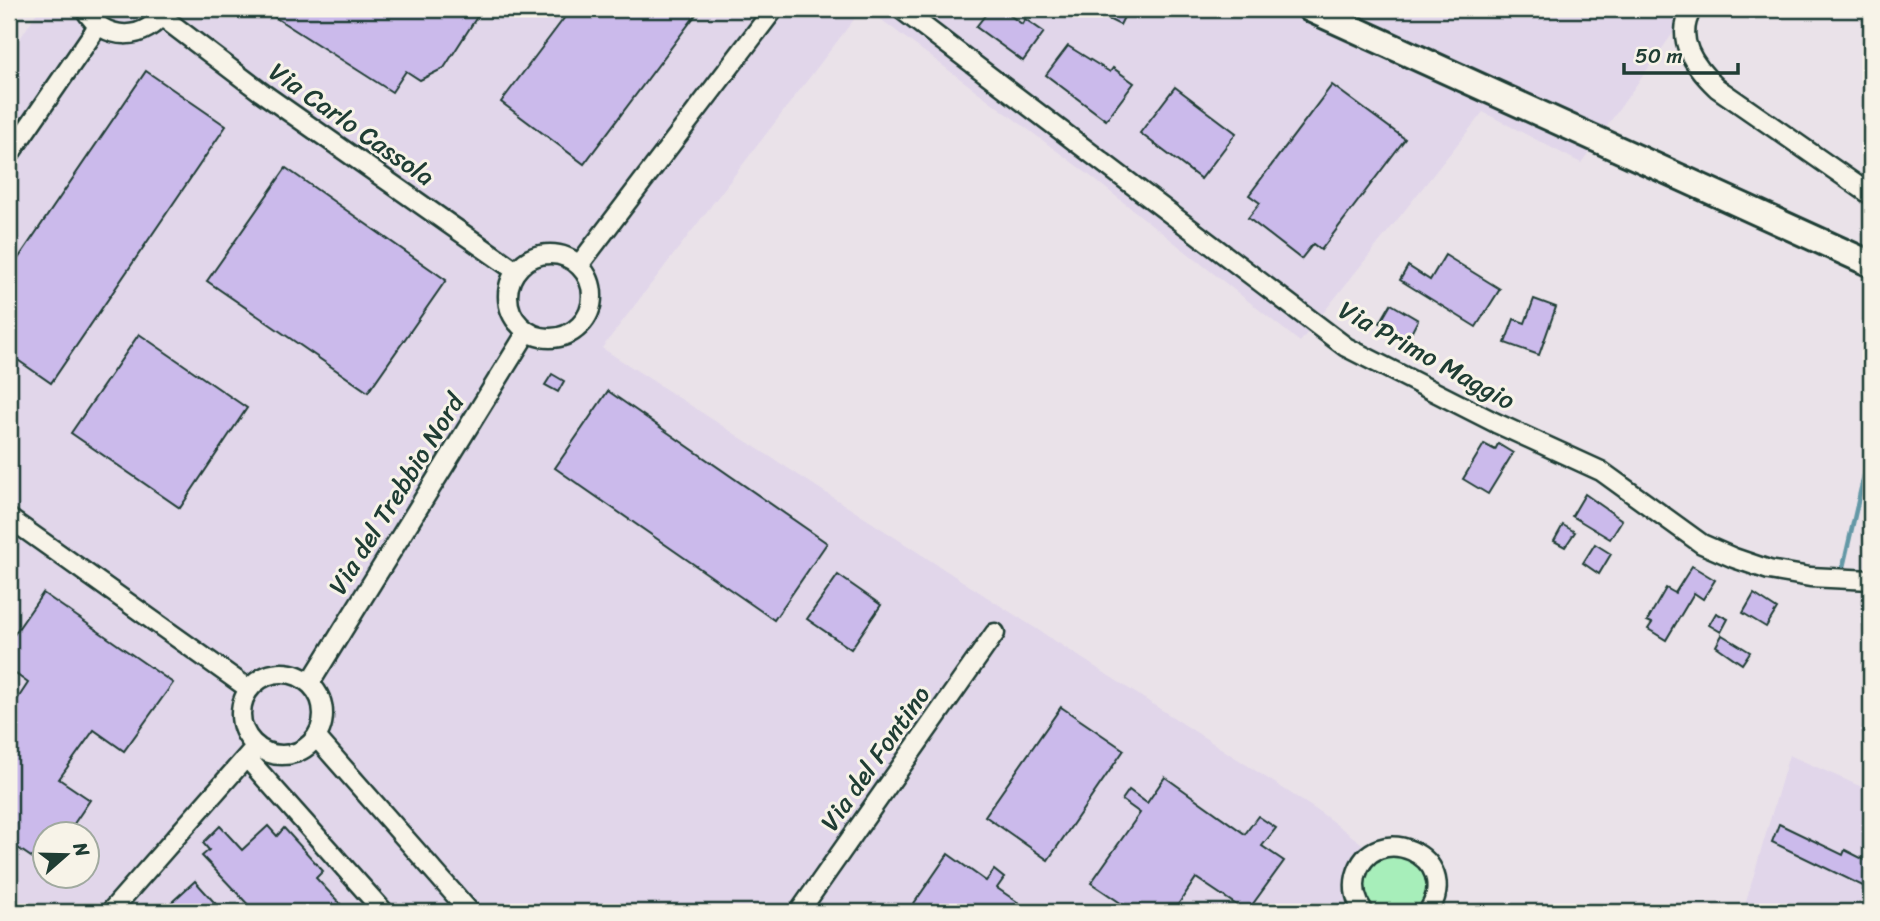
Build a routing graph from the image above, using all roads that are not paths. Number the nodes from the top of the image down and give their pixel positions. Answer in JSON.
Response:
{"nodes":[{"id":1,"x":85,"y":9,"type":"edge"},
{"id":2,"x":774,"y":9,"type":"edge"},
{"id":3,"x":901,"y":9,"type":"edge"},
{"id":4,"x":1310,"y":9,"type":"edge"},
{"id":5,"x":1692,"y":9,"type":"edge"},
{"id":6,"x":163,"y":13,"type":"edge"},
{"id":7,"x":98,"y":26,"type":"junction"},
{"id":8,"x":9,"y":155,"type":"edge"},
{"id":9,"x":1871,"y":195,"type":"edge"},
{"id":10,"x":1871,"y":264,"type":"edge"},
{"id":11,"x":579,"y":265,"type":"junction"},
{"id":12,"x":516,"y":271,"type":"junction"},
{"id":13,"x":527,"y":332,"type":"junction"},
{"id":14,"x":9,"y":518,"type":"edge"},
{"id":15,"x":1871,"y":580,"type":"edge"},
{"id":16,"x":995,"y":633,"type":"dead end"},
{"id":17,"x":310,"y":683,"type":"junction"},
{"id":18,"x":249,"y":689,"type":"junction"},
{"id":19,"x":317,"y":738,"type":"junction"},
{"id":20,"x":252,"y":752,"type":"junction"},
{"id":21,"x":110,"y":912,"type":"edge"},
{"id":22,"x":384,"y":912,"type":"edge"},
{"id":23,"x":470,"y":912,"type":"edge"},
{"id":24,"x":799,"y":912,"type":"edge"},
{"id":25,"x":1363,"y":912,"type":"edge"},
{"id":26,"x":1427,"y":912,"type":"edge"}],
"edges":[{"from":1,"to":7,"type":"street"},
{"from":2,"to":11,"type":"street"},
{"from":3,"to":15,"type":"street","name":"Via Primo Maggio"},
{"from":4,"to":10,"type":"main road"},
{"from":5,"to":9,"type":"street"},
{"from":6,"to":7,"type":"street"},
{"from":6,"to":12,"type":"street","name":"Via Carlo Cassola"},
{"from":7,"to":8,"type":"street"},
{"from":11,"to":12,"type":"street"},
{"from":11,"to":13,"type":"street"},
{"from":12,"to":13,"type":"street"},
{"from":13,"to":17,"type":"street","name":"Via del Trebbio Nord"},
{"from":14,"to":18,"type":"street"},
{"from":16,"to":24,"type":"street","name":"Via del Fontino"},
{"from":17,"to":18,"type":"street"},
{"from":17,"to":19,"type":"street"},
{"from":18,"to":20,"type":"street"},
{"from":19,"to":20,"type":"street"},
{"from":19,"to":23,"type":"street"},
{"from":20,"to":21,"type":"street"},
{"from":20,"to":22,"type":"street"},
{"from":25,"to":26,"type":"street"}]}
